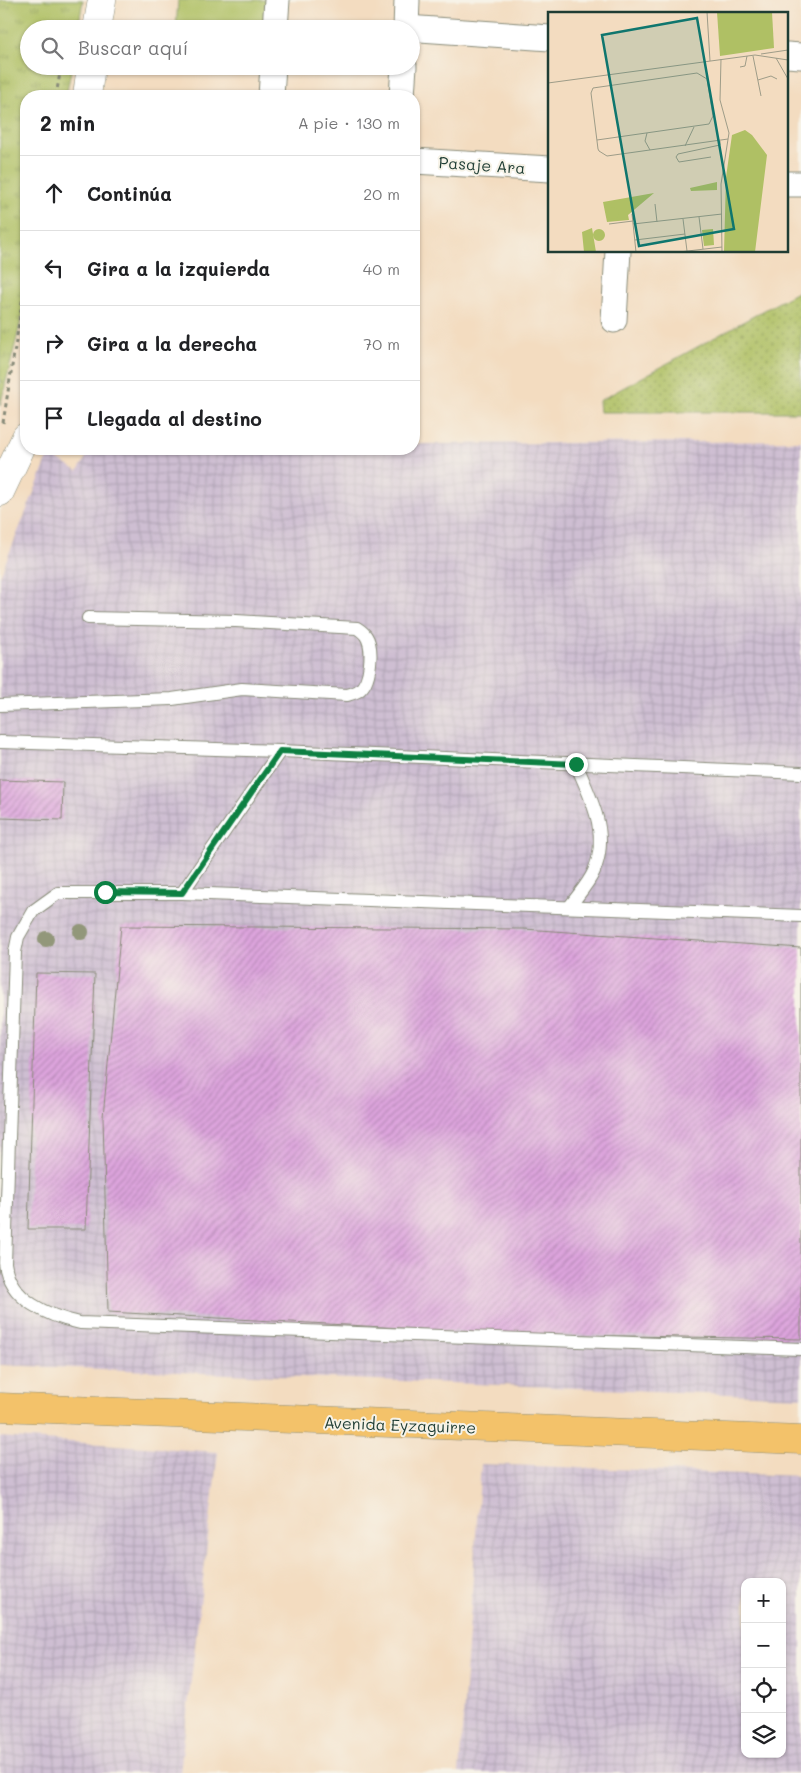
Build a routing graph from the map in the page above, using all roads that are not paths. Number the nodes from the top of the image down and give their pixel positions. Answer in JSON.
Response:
{"nodes":[{"id":1,"x":102,"y":0,"type":"edge"},
{"id":2,"x":278,"y":0,"type":"edge"},
{"id":3,"x":407,"y":0,"type":"edge"},
{"id":4,"x":99,"y":20,"type":"edge"},
{"id":5,"x":277,"y":20,"type":"edge"},
{"id":6,"x":406,"y":20,"type":"edge"},
{"id":7,"x":420,"y":30,"type":"edge"},
{"id":8,"x":548,"y":38,"type":"edge"},
{"id":9,"x":788,"y":55,"type":"edge"},
{"id":10,"x":801,"y":56,"type":"edge"},
{"id":11,"x":90,"y":75,"type":"edge"},
{"id":12,"x":272,"y":75,"type":"edge"},
{"id":13,"x":403,"y":75,"type":"edge"},
{"id":14,"x":88,"y":90,"type":"edge"},
{"id":15,"x":271,"y":90,"type":"edge"},
{"id":16,"x":402,"y":90,"type":"edge"},
{"id":17,"x":420,"y":160,"type":"edge"},
{"id":18,"x":548,"y":169,"type":"edge"},
{"id":19,"x":788,"y":184,"type":"edge"},
{"id":20,"x":801,"y":184,"type":"edge"},
{"id":21,"x":618,"y":252,"type":"edge"},
{"id":22,"x":614,"y":320,"type":"dead end"},
{"id":23,"x":14,"y":434,"type":"edge"},
{"id":24,"x":0,"y":492,"type":"edge"},
{"id":25,"x":88,"y":618,"type":"dead end"},
{"id":26,"x":0,"y":705,"type":"edge"},
{"id":27,"x":0,"y":742,"type":"edge"},
{"id":28,"x":280,"y":751,"type":"junction"},
{"id":29,"x":576,"y":764,"type":"junction"},
{"id":30,"x":801,"y":773,"type":"edge"},
{"id":31,"x":182,"y":893,"type":"junction"},
{"id":32,"x":570,"y":906,"type":"junction"},
{"id":33,"x":801,"y":916,"type":"edge"},
{"id":34,"x":801,"y":1349,"type":"edge"},
{"id":35,"x":0,"y":1407,"type":"edge"},
{"id":36,"x":801,"y":1440,"type":"edge"}],
"edges":[{"from":1,"to":4,"type":"street"},
{"from":2,"to":5,"type":"street"},
{"from":3,"to":6,"type":"street"},
{"from":7,"to":8,"type":"street"},
{"from":9,"to":10,"type":"street"},
{"from":11,"to":14,"type":"street"},
{"from":12,"to":15,"type":"street"},
{"from":13,"to":16,"type":"street"},
{"from":17,"to":18,"type":"street","name":"Pasaje Ara"},
{"from":19,"to":20,"type":"street"},
{"from":21,"to":22,"type":"street"},
{"from":23,"to":24,"type":"street"},
{"from":25,"to":26,"type":"lane"},
{"from":27,"to":28,"type":"lane"},
{"from":28,"to":29,"type":"lane"},
{"from":28,"to":31,"type":"lane"},
{"from":29,"to":30,"type":"lane"},
{"from":29,"to":32,"type":"lane"},
{"from":31,"to":32,"type":"lane"},
{"from":31,"to":34,"type":"lane"},
{"from":32,"to":33,"type":"lane"},
{"from":35,"to":36,"type":"main road","name":"Avenida Eyzaguirre"}]}
